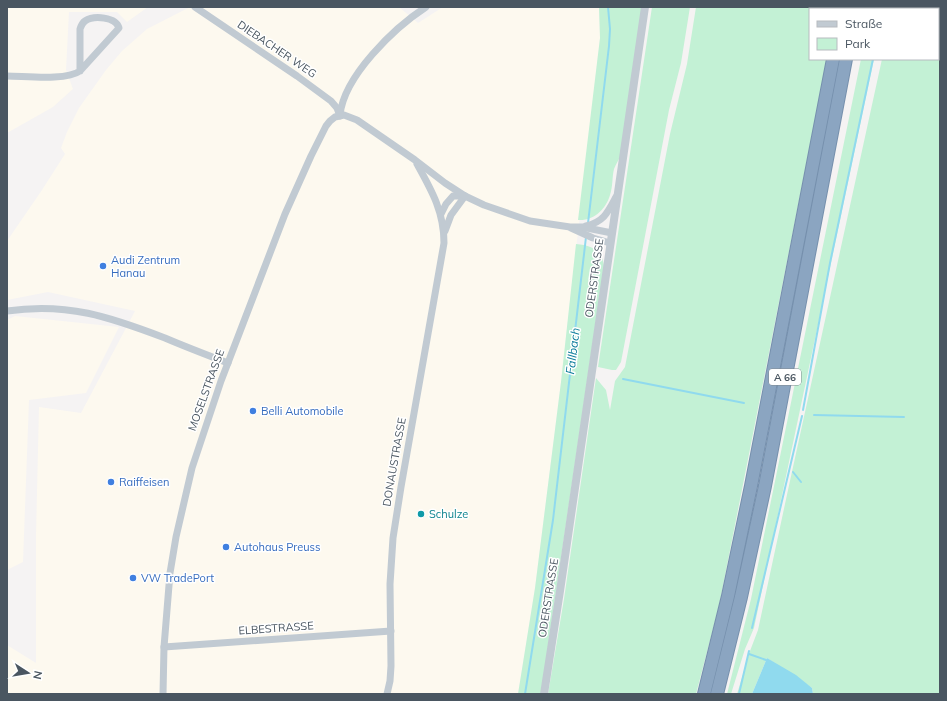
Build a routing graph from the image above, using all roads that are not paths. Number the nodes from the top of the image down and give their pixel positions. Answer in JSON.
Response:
{"nodes":[{"id":1,"x":195,"y":7,"type":"edge"},
{"id":2,"x":426,"y":7,"type":"edge"},
{"id":3,"x":645,"y":7,"type":"edge"},
{"id":4,"x":833,"y":60,"type":"edge"},
{"id":5,"x":846,"y":60,"type":"edge"},
{"id":6,"x":80,"y":71,"type":"junction"},
{"id":7,"x":7,"y":76,"type":"edge"},
{"id":8,"x":340,"y":116,"type":"junction"},
{"id":9,"x":416,"y":160,"type":"junction"},
{"id":10,"x":618,"y":195,"type":"junction"},
{"id":11,"x":465,"y":196,"type":"junction"},
{"id":12,"x":441,"y":214,"type":"junction"},
{"id":13,"x":594,"y":226,"type":"junction"},
{"id":14,"x":583,"y":231,"type":"junction"},
{"id":15,"x":612,"y":233,"type":"junction"},
{"id":16,"x":444,"y":235,"type":"junction"},
{"id":17,"x":610,"y":243,"type":"junction"},
{"id":18,"x":7,"y":311,"type":"edge"},
{"id":19,"x":228,"y":363,"type":"junction"},
{"id":20,"x":391,"y":631,"type":"junction"},
{"id":21,"x":164,"y":647,"type":"junction"},
{"id":22,"x":163,"y":694,"type":"edge"},
{"id":23,"x":387,"y":694,"type":"edge"},
{"id":24,"x":544,"y":694,"type":"edge"},
{"id":25,"x":704,"y":694,"type":"edge"},
{"id":26,"x":717,"y":694,"type":"edge"}],
"edges":[{"from":1,"to":8,"type":"street","name":"DIEBACHER WEG"},
{"from":2,"to":8,"type":"street"},
{"from":3,"to":10,"type":"street","name":"ODERSTRASSE"},
{"from":4,"to":25,"type":"highway","number":"A 66"},
{"from":5,"to":26,"type":"highway","number":"A 66"},
{"from":6,"to":6,"type":"street"},
{"from":6,"to":7,"type":"street"},
{"from":8,"to":9,"type":"street"},
{"from":8,"to":19,"type":"street","name":"MOSELSTRASSE"},
{"from":9,"to":11,"type":"street"},
{"from":9,"to":12,"type":"street","name":"DONAUSTRASSE"},
{"from":10,"to":13,"type":"street"},
{"from":10,"to":15,"type":"street","name":"ODERSTRASSE"},
{"from":11,"to":12,"type":"street"},
{"from":11,"to":14,"type":"street"},
{"from":11,"to":16,"type":"street","name":"DONAUSTRASSE"},
{"from":12,"to":16,"type":"street","name":"DONAUSTRASSE"},
{"from":13,"to":14,"type":"street"},
{"from":13,"to":15,"type":"street"},
{"from":14,"to":17,"type":"street"},
{"from":15,"to":17,"type":"street","name":"ODERSTRASSE"},
{"from":16,"to":20,"type":"street","name":"DONAUSTRASSE"},
{"from":17,"to":24,"type":"street","name":"ODERSTRASSE"},
{"from":18,"to":19,"type":"street"},
{"from":19,"to":21,"type":"street","name":"MOSELSTRASSE"},
{"from":20,"to":21,"type":"street","name":"ELBESTRASSE"},
{"from":20,"to":23,"type":"street","name":"DONAUSTRASSE"},
{"from":21,"to":22,"type":"street","name":"MOSELSTRASSE"}]}
